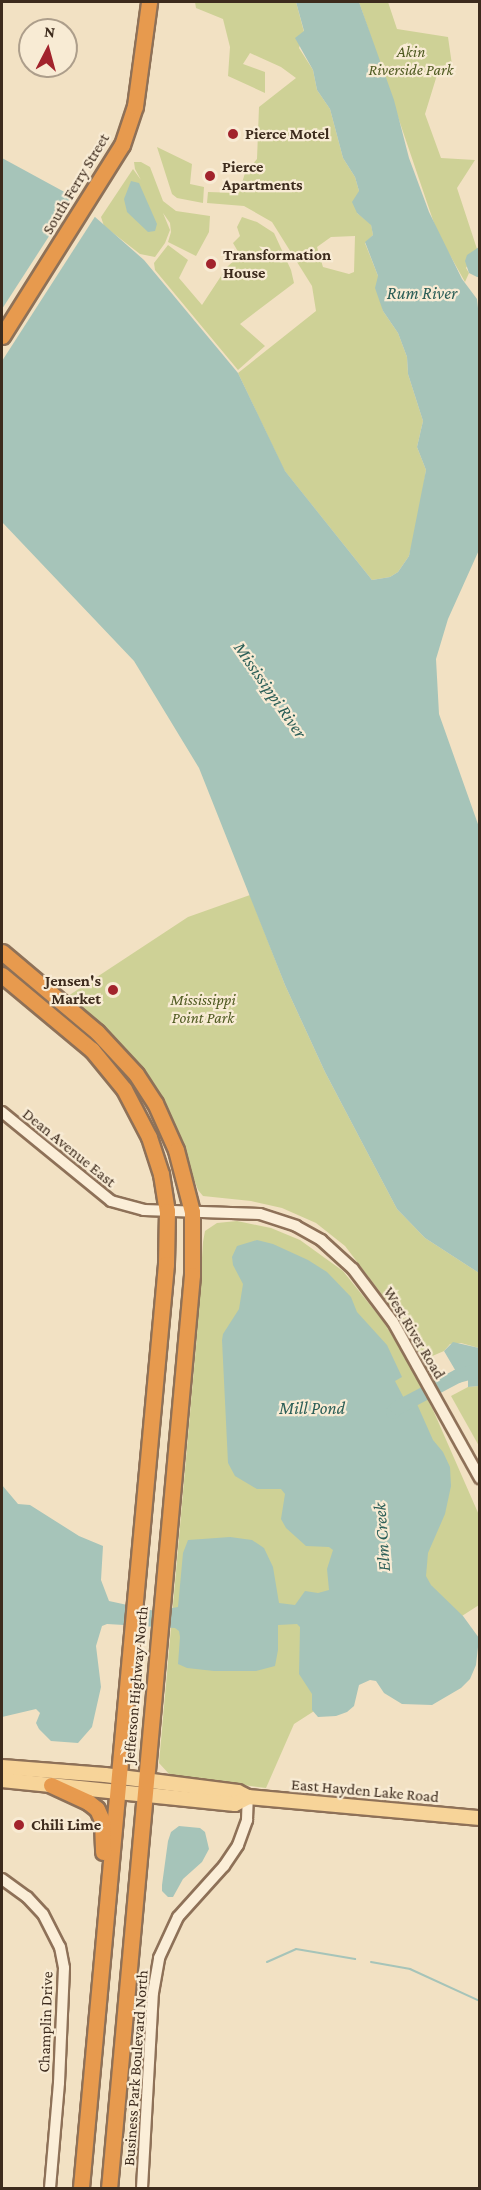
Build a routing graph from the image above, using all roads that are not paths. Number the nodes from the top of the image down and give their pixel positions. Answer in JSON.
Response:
{"nodes":[{"id":1,"x":149,"y":2,"type":"edge"},
{"id":2,"x":2,"y":336,"type":"edge"},
{"id":3,"x":2,"y":944,"type":"edge"},
{"id":4,"x":7,"y":957,"type":"edge"},
{"id":5,"x":2,"y":975,"type":"edge"},
{"id":6,"x":2,"y":1112,"type":"edge"},
{"id":7,"x":167,"y":1211,"type":"junction"},
{"id":8,"x":192,"y":1212,"type":"junction"},
{"id":9,"x":480,"y":1478,"type":"edge"},
{"id":10,"x":2,"y":1767,"type":"edge"},
{"id":11,"x":2,"y":1780,"type":"edge"},
{"id":12,"x":51,"y":1785,"type":"junction"},
{"id":13,"x":131,"y":1786,"type":"junction"},
{"id":14,"x":248,"y":1797,"type":"junction"},
{"id":15,"x":480,"y":1818,"type":"edge"},
{"id":16,"x":2,"y":1879,"type":"edge"},
{"id":17,"x":103,"y":1927,"type":"junction"},
{"id":18,"x":50,"y":2188,"type":"edge"},
{"id":19,"x":81,"y":2188,"type":"edge"},
{"id":20,"x":109,"y":2188,"type":"edge"},
{"id":21,"x":142,"y":2188,"type":"edge"}],
"edges":[{"from":1,"to":2,"type":"highway","name":"South Ferry Street"},
{"from":3,"to":4,"type":"highway"},
{"from":4,"to":8,"type":"highway","name":"Jefferson Highway North"},
{"from":5,"to":7,"type":"highway","name":"Jefferson Highway North"},
{"from":6,"to":7,"type":"street","name":"Dean Avenue East"},
{"from":7,"to":8,"type":"street","name":"Dean Avenue East"},
{"from":7,"to":13,"type":"highway","name":"Jefferson Highway North"},
{"from":8,"to":9,"type":"street","name":"West River Road"},
{"from":8,"to":13,"type":"highway","name":"Jefferson Highway North"},
{"from":10,"to":13,"type":"main road","name":"East Hayden Lake Road"},
{"from":11,"to":12,"type":"main road","name":"East Hayden Lake Road"},
{"from":12,"to":13,"type":"main road","name":"East Hayden Lake Road"},
{"from":12,"to":17,"type":"highway"},
{"from":13,"to":14,"type":"main road","name":"East Hayden Lake Road"},
{"from":13,"to":17,"type":"highway","name":"Jefferson Highway North"},
{"from":13,"to":20,"type":"highway","name":"Jefferson Highway North"},
{"from":14,"to":15,"type":"main road","name":"East Hayden Lake Road"},
{"from":14,"to":21,"type":"street","name":"Business Park Boulevard North"},
{"from":16,"to":18,"type":"street","name":"Champlin Drive"},
{"from":17,"to":19,"type":"highway","name":"Jefferson Highway North"}]}
